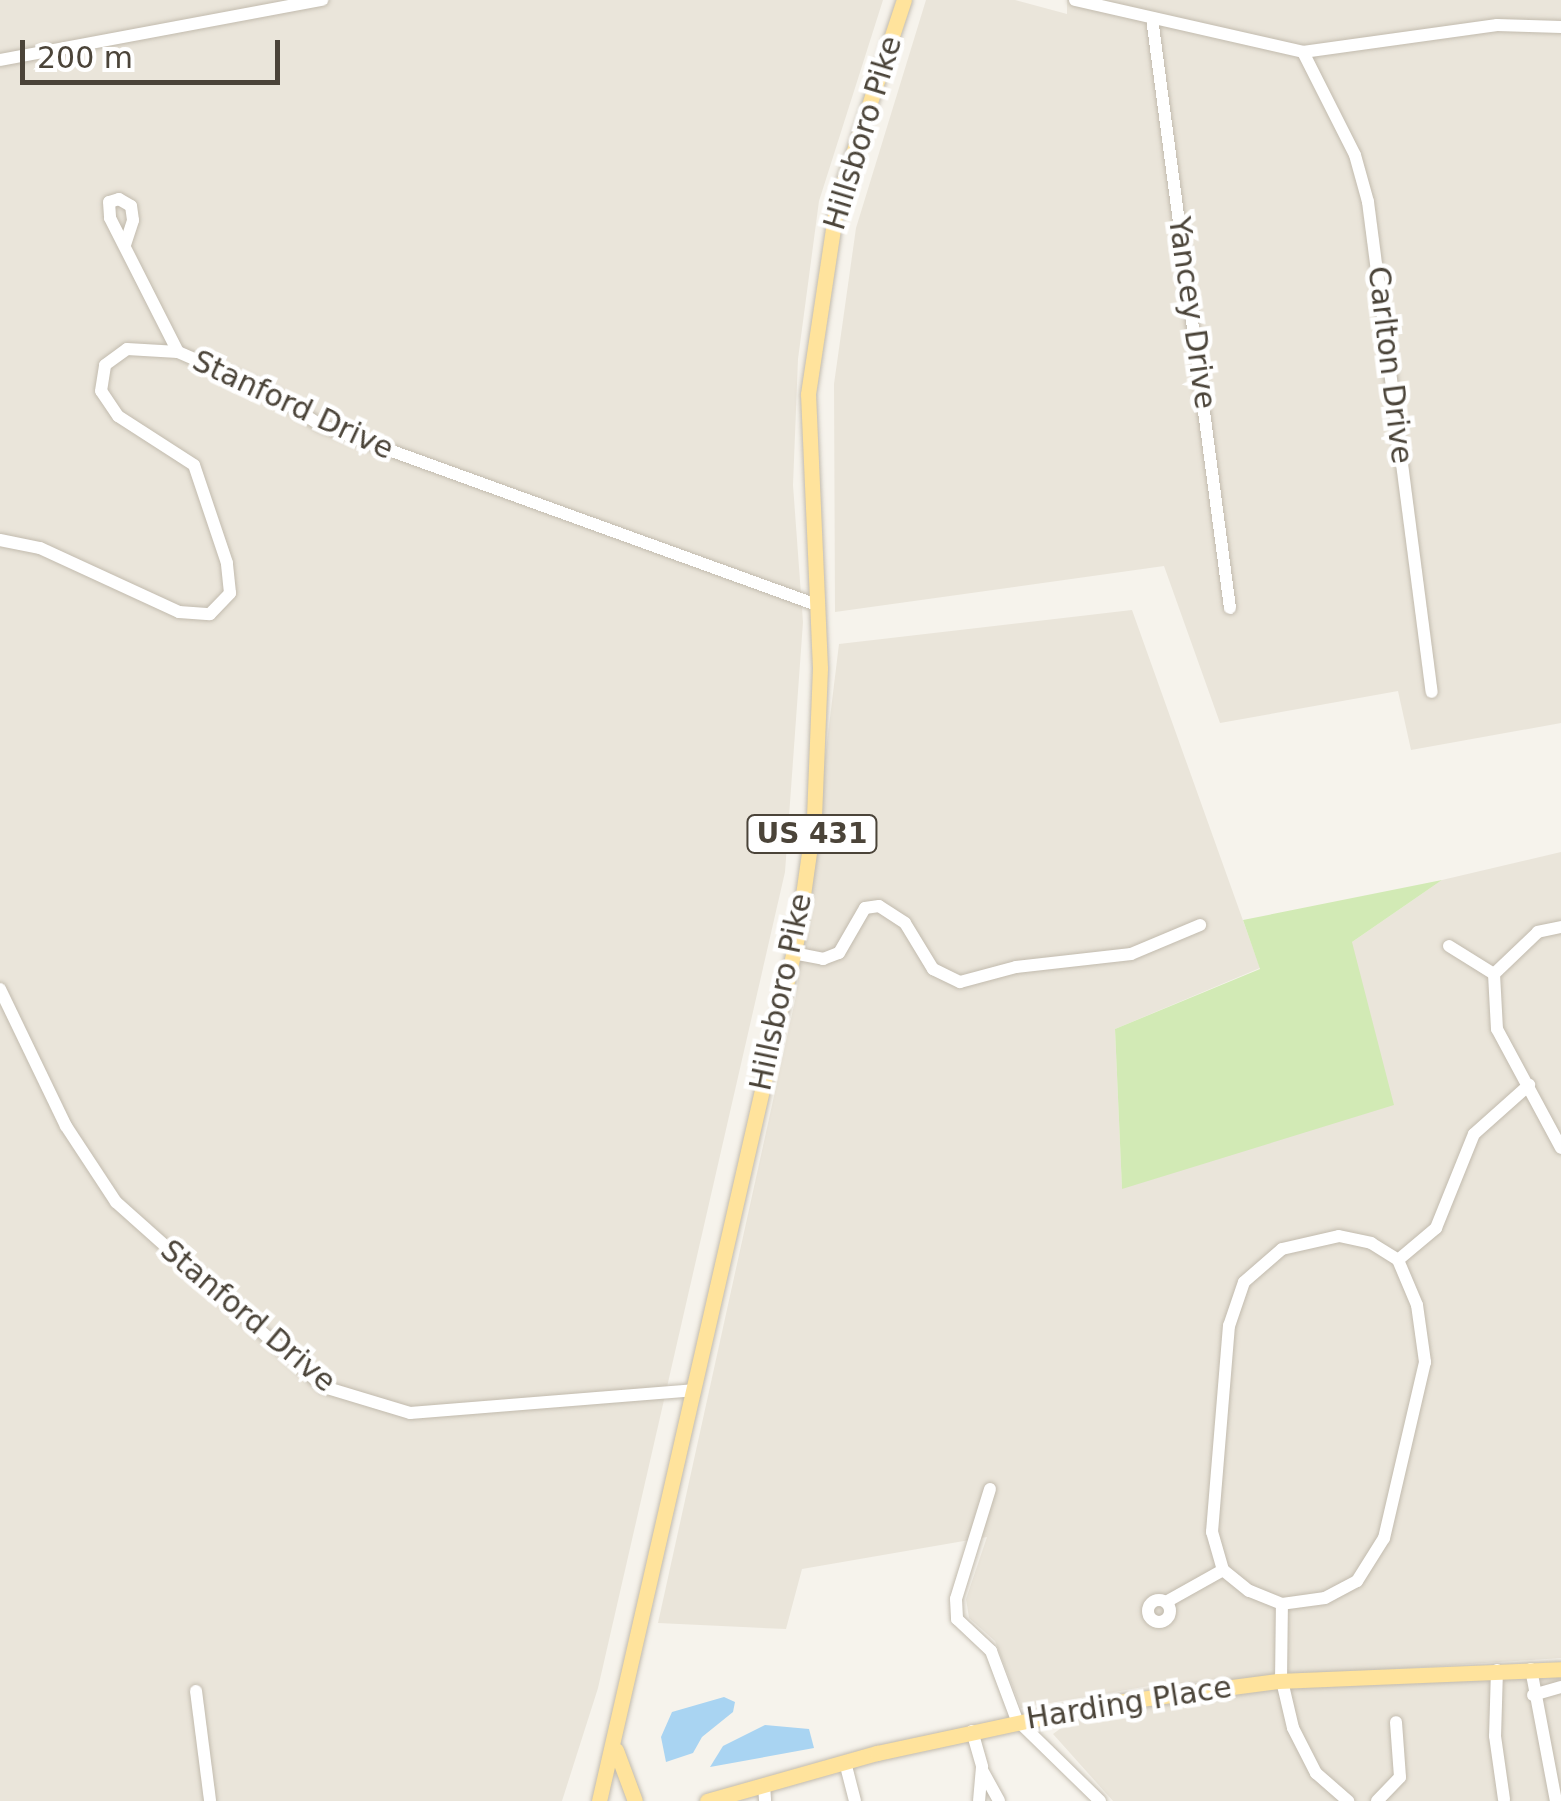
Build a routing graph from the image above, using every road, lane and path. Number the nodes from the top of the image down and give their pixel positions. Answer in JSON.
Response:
{"nodes":[{"id":1,"x":322,"y":0,"type":"edge"},
{"id":2,"x":904,"y":0,"type":"edge"},
{"id":3,"x":1075,"y":0,"type":"edge"},
{"id":4,"x":1152,"y":18,"type":"junction"},
{"id":5,"x":1561,"y":27,"type":"edge"},
{"id":6,"x":1303,"y":52,"type":"junction"},
{"id":7,"x":0,"y":60,"type":"edge"},
{"id":8,"x":125,"y":245,"type":"dead end"},
{"id":9,"x":178,"y":352,"type":"junction"},
{"id":10,"x":0,"y":540,"type":"edge"},
{"id":11,"x":818,"y":605,"type":"junction"},
{"id":12,"x":1230,"y":608,"type":"dead end"},
{"id":13,"x":1432,"y":692,"type":"dead end"},
{"id":14,"x":1200,"y":925,"type":"dead end"},
{"id":15,"x":1561,"y":927,"type":"edge"},
{"id":16,"x":1449,"y":946,"type":"dead end"},
{"id":17,"x":793,"y":953,"type":"junction"},
{"id":18,"x":1494,"y":974,"type":"junction"},
{"id":19,"x":0,"y":990,"type":"edge"},
{"id":20,"x":1530,"y":1085,"type":"junction"},
{"id":21,"x":1561,"y":1148,"type":"edge"},
{"id":22,"x":1398,"y":1260,"type":"junction"},
{"id":23,"x":693,"y":1390,"type":"junction"},
{"id":24,"x":990,"y":1490,"type":"dead end"},
{"id":25,"x":1223,"y":1570,"type":"junction"},
{"id":26,"x":1166,"y":1602,"type":"dead end"},
{"id":27,"x":1282,"y":1604,"type":"junction"},
{"id":28,"x":1561,"y":1668,"type":"edge"},
{"id":29,"x":1498,"y":1670,"type":"junction"},
{"id":30,"x":1531,"y":1670,"type":"junction"},
{"id":31,"x":1282,"y":1681,"type":"junction"},
{"id":32,"x":1561,"y":1687,"type":"edge"},
{"id":33,"x":196,"y":1690,"type":"dead end"},
{"id":34,"x":1533,"y":1695,"type":"junction"},
{"id":35,"x":1017,"y":1720,"type":"junction"},
{"id":36,"x":1396,"y":1722,"type":"dead end"},
{"id":37,"x":972,"y":1731,"type":"junction"},
{"id":38,"x":614,"y":1742,"type":"junction"},
{"id":39,"x":845,"y":1762,"type":"junction"},
{"id":40,"x":608,"y":1767,"type":"junction"},
{"id":41,"x":982,"y":1770,"type":"junction"},
{"id":42,"x":764,"y":1793,"type":"edge"},
{"id":43,"x":857,"y":1800,"type":"edge"},
{"id":44,"x":1504,"y":1800,"type":"edge"},
{"id":45,"x":210,"y":1801,"type":"edge"},
{"id":46,"x":589,"y":1801,"type":"edge"},
{"id":47,"x":599,"y":1801,"type":"edge"},
{"id":48,"x":636,"y":1801,"type":"edge"},
{"id":49,"x":708,"y":1801,"type":"edge"},
{"id":50,"x":979,"y":1801,"type":"edge"},
{"id":51,"x":999,"y":1801,"type":"edge"},
{"id":52,"x":1100,"y":1801,"type":"edge"},
{"id":53,"x":1348,"y":1801,"type":"edge"},
{"id":54,"x":1377,"y":1801,"type":"edge"},
{"id":55,"x":1556,"y":1801,"type":"edge"}],
"edges":[{"from":1,"to":7,"type":"street"},
{"from":2,"to":11,"type":"main road","name":"Hillsboro Pike","number":"US 431"},
{"from":3,"to":4,"type":"street"},
{"from":4,"to":6,"type":"street"},
{"from":4,"to":12,"type":"street","name":"Yancey Drive"},
{"from":5,"to":6,"type":"street"},
{"from":6,"to":13,"type":"street","name":"Carlton Drive"},
{"from":8,"to":9,"type":"street"},
{"from":9,"to":10,"type":"street","name":"Stanford Drive"},
{"from":9,"to":11,"type":"street","name":"Stanford Drive"},
{"from":11,"to":17,"type":"main road","name":"Hillsboro Pike","number":"US 431"},
{"from":14,"to":17,"type":"street"},
{"from":15,"to":18,"type":"street"},
{"from":16,"to":18,"type":"street"},
{"from":17,"to":23,"type":"main road","name":"Hillsboro Pike","number":"US 431"},
{"from":18,"to":20,"type":"street"},
{"from":19,"to":23,"type":"street","name":"Stanford Drive"},
{"from":20,"to":21,"type":"street"},
{"from":20,"to":22,"type":"street"},
{"from":22,"to":25,"type":"street"},
{"from":22,"to":27,"type":"street"},
{"from":23,"to":38,"type":"main road","name":"Hillsboro Pike","number":"US 431"},
{"from":24,"to":35,"type":"street"},
{"from":25,"to":26,"type":"street"},
{"from":25,"to":27,"type":"street"},
{"from":27,"to":31,"type":"street"},
{"from":28,"to":30,"type":"main road","name":"Harding Place"},
{"from":29,"to":30,"type":"main road","name":"Harding Place"},
{"from":29,"to":31,"type":"main road","name":"Harding Place"},
{"from":29,"to":44,"type":"street"},
{"from":30,"to":34,"type":"street"},
{"from":31,"to":35,"type":"main road","name":"Harding Place"},
{"from":31,"to":53,"type":"street"},
{"from":32,"to":34,"type":"street"},
{"from":33,"to":45,"type":"street"},
{"from":34,"to":55,"type":"street"},
{"from":35,"to":37,"type":"main road","name":"Harding Place"},
{"from":35,"to":52,"type":"street"},
{"from":36,"to":54,"type":"street"},
{"from":37,"to":39,"type":"main road","name":"Harding Place"},
{"from":37,"to":41,"type":"street"},
{"from":38,"to":40,"type":"main road","name":"Hillsboro Pike","number":"US 431"},
{"from":38,"to":48,"type":"main road"},
{"from":39,"to":42,"type":"main road","name":"Harding Place"},
{"from":39,"to":43,"type":"street"},
{"from":40,"to":46,"type":"main road"},
{"from":40,"to":47,"type":"main road","name":"Hillsboro Pike","number":"US 431"},
{"from":41,"to":50,"type":"street"},
{"from":41,"to":51,"type":"street"},
{"from":42,"to":49,"type":"main road","name":"Harding Place"}]}
